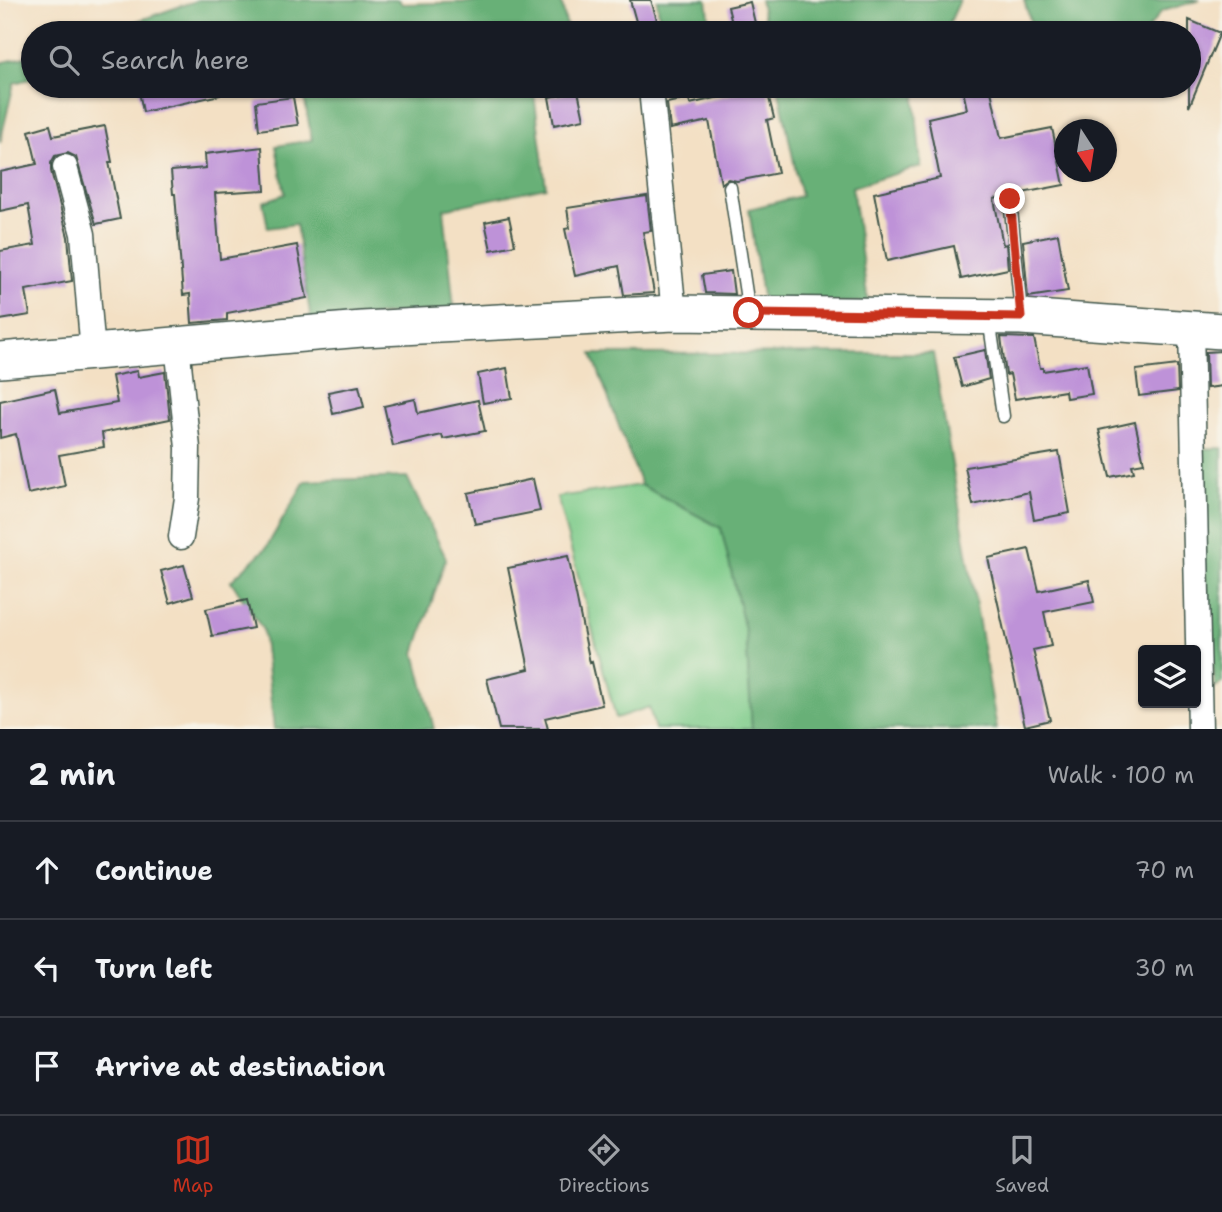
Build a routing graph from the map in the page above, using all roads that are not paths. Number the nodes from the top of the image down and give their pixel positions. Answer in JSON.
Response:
{"nodes":[{"id":1,"x":652,"y":100,"type":"dead end"},
{"id":2,"x":65,"y":167,"type":"dead end"},
{"id":3,"x":730,"y":187,"type":"dead end"},
{"id":4,"x":1010,"y":199,"type":"dead end"},
{"id":5,"x":674,"y":313,"type":"junction"},
{"id":6,"x":749,"y":313,"type":"junction"},
{"id":7,"x":1005,"y":317,"type":"junction"},
{"id":8,"x":1206,"y":330,"type":"edge"},
{"id":9,"x":177,"y":345,"type":"junction"},
{"id":10,"x":93,"y":353,"type":"junction"},
{"id":11,"x":0,"y":360,"type":"edge"},
{"id":12,"x":1003,"y":416,"type":"dead end"},
{"id":13,"x":181,"y":537,"type":"dead end"},
{"id":14,"x":1200,"y":729,"type":"edge"}],
"edges":[{"from":1,"to":5,"type":"street"},
{"from":2,"to":10,"type":"street"},
{"from":3,"to":6,"type":"lane"},
{"from":4,"to":7,"type":"lane"},
{"from":5,"to":6,"type":"street"},
{"from":5,"to":9,"type":"street"},
{"from":6,"to":7,"type":"street"},
{"from":7,"to":8,"type":"street"},
{"from":7,"to":12,"type":"lane"},
{"from":8,"to":14,"type":"street"},
{"from":9,"to":10,"type":"street"},
{"from":9,"to":13,"type":"street"},
{"from":10,"to":11,"type":"street"}]}
